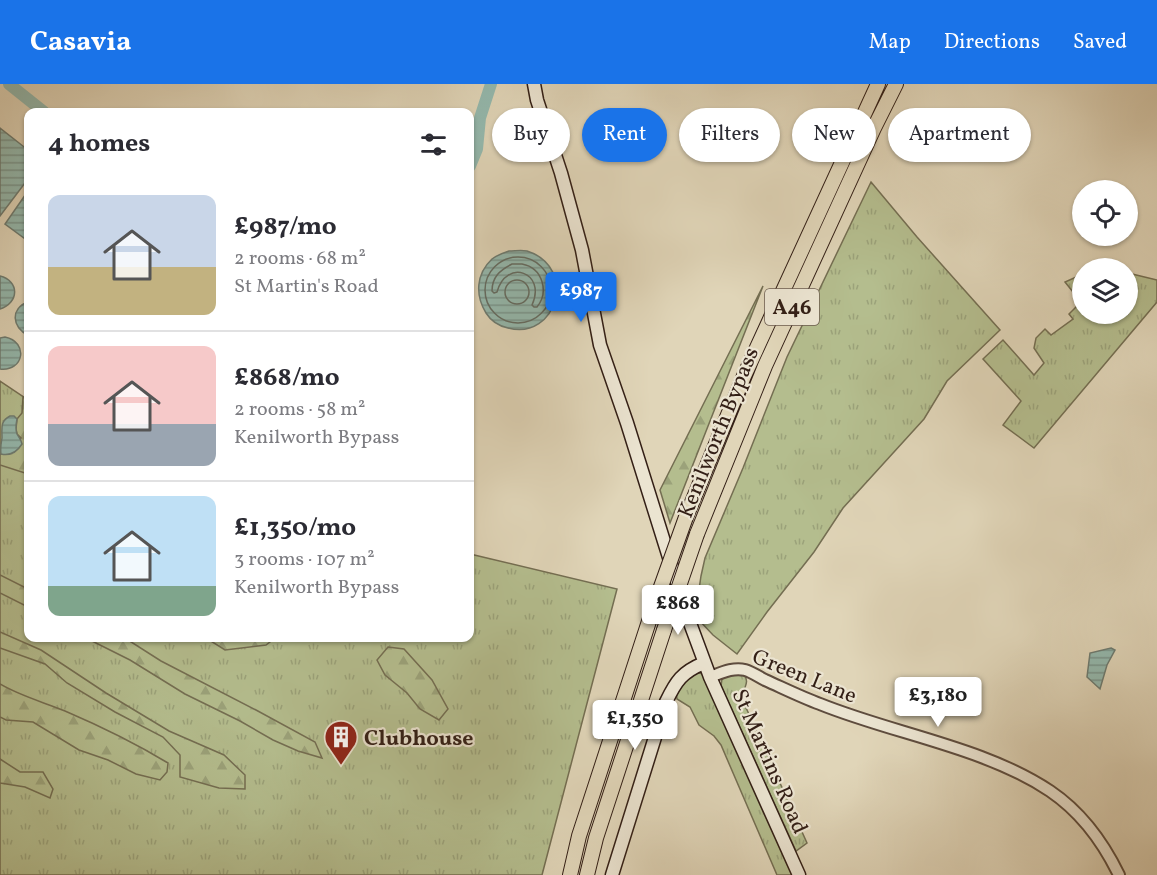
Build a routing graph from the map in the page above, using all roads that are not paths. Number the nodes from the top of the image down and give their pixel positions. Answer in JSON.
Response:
{"nodes":[{"id":1,"x":534,"y":84,"type":"edge"},
{"id":2,"x":878,"y":84,"type":"edge"},
{"id":3,"x":896,"y":84,"type":"edge"},
{"id":4,"x":704,"y":663,"type":"junction"},
{"id":5,"x":710,"y":677,"type":"junction"},
{"id":6,"x":570,"y":875,"type":"edge"},
{"id":7,"x":587,"y":875,"type":"edge"},
{"id":8,"x":612,"y":875,"type":"edge"},
{"id":9,"x":799,"y":875,"type":"edge"},
{"id":10,"x":1119,"y":875,"type":"edge"}],
"edges":[{"from":1,"to":4,"type":"main road","name":"St Martins Road"},
{"from":2,"to":6,"type":"highway","name":"Kenilworth Bypass","number":"A46","bridge":true},
{"from":3,"to":7,"type":"highway","name":"Kenilworth Bypass","number":"A46","bridge":true},
{"from":4,"to":5,"type":"main road","name":"St Martins Road"},
{"from":4,"to":8,"type":"main road"},
{"from":5,"to":9,"type":"main road","name":"St Martins Road"},
{"from":5,"to":10,"type":"street","name":"Green Lane"}]}
